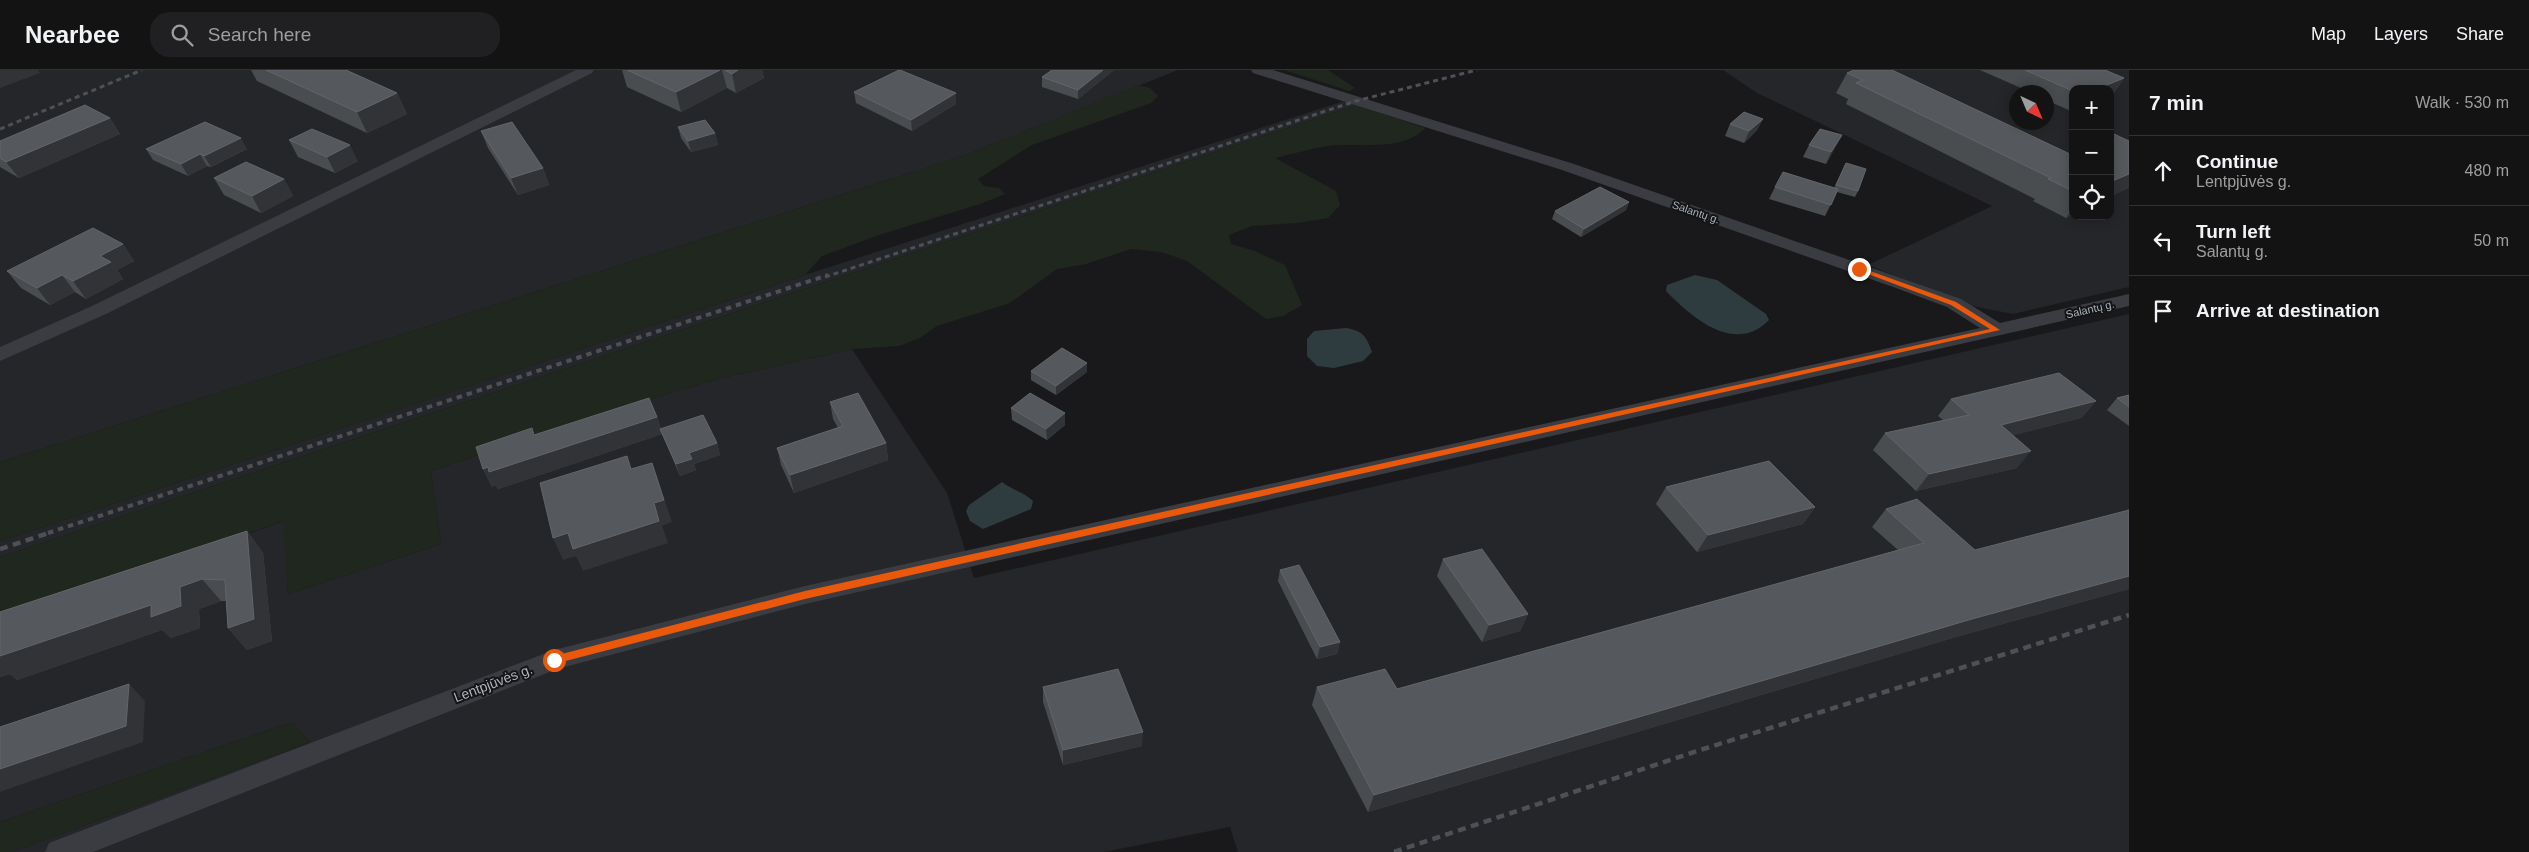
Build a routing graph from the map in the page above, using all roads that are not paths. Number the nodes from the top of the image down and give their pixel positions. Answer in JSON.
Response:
{"nodes":[{"id":1,"x":587,"y":70,"type":"edge"},
{"id":2,"x":1258,"y":70,"type":"edge"},
{"id":3,"x":2129,"y":300,"type":"edge"},
{"id":4,"x":1996,"y":330,"type":"junction"},
{"id":5,"x":0,"y":355,"type":"edge"},
{"id":6,"x":59,"y":852,"type":"edge"}],
"edges":[{"from":1,"to":5,"type":"street"},
{"from":2,"to":4,"type":"street","name":"Salantų g."},
{"from":3,"to":4,"type":"street","name":"Salantų g."},
{"from":4,"to":6,"type":"street","name":"Lentpjūvės g."}]}
